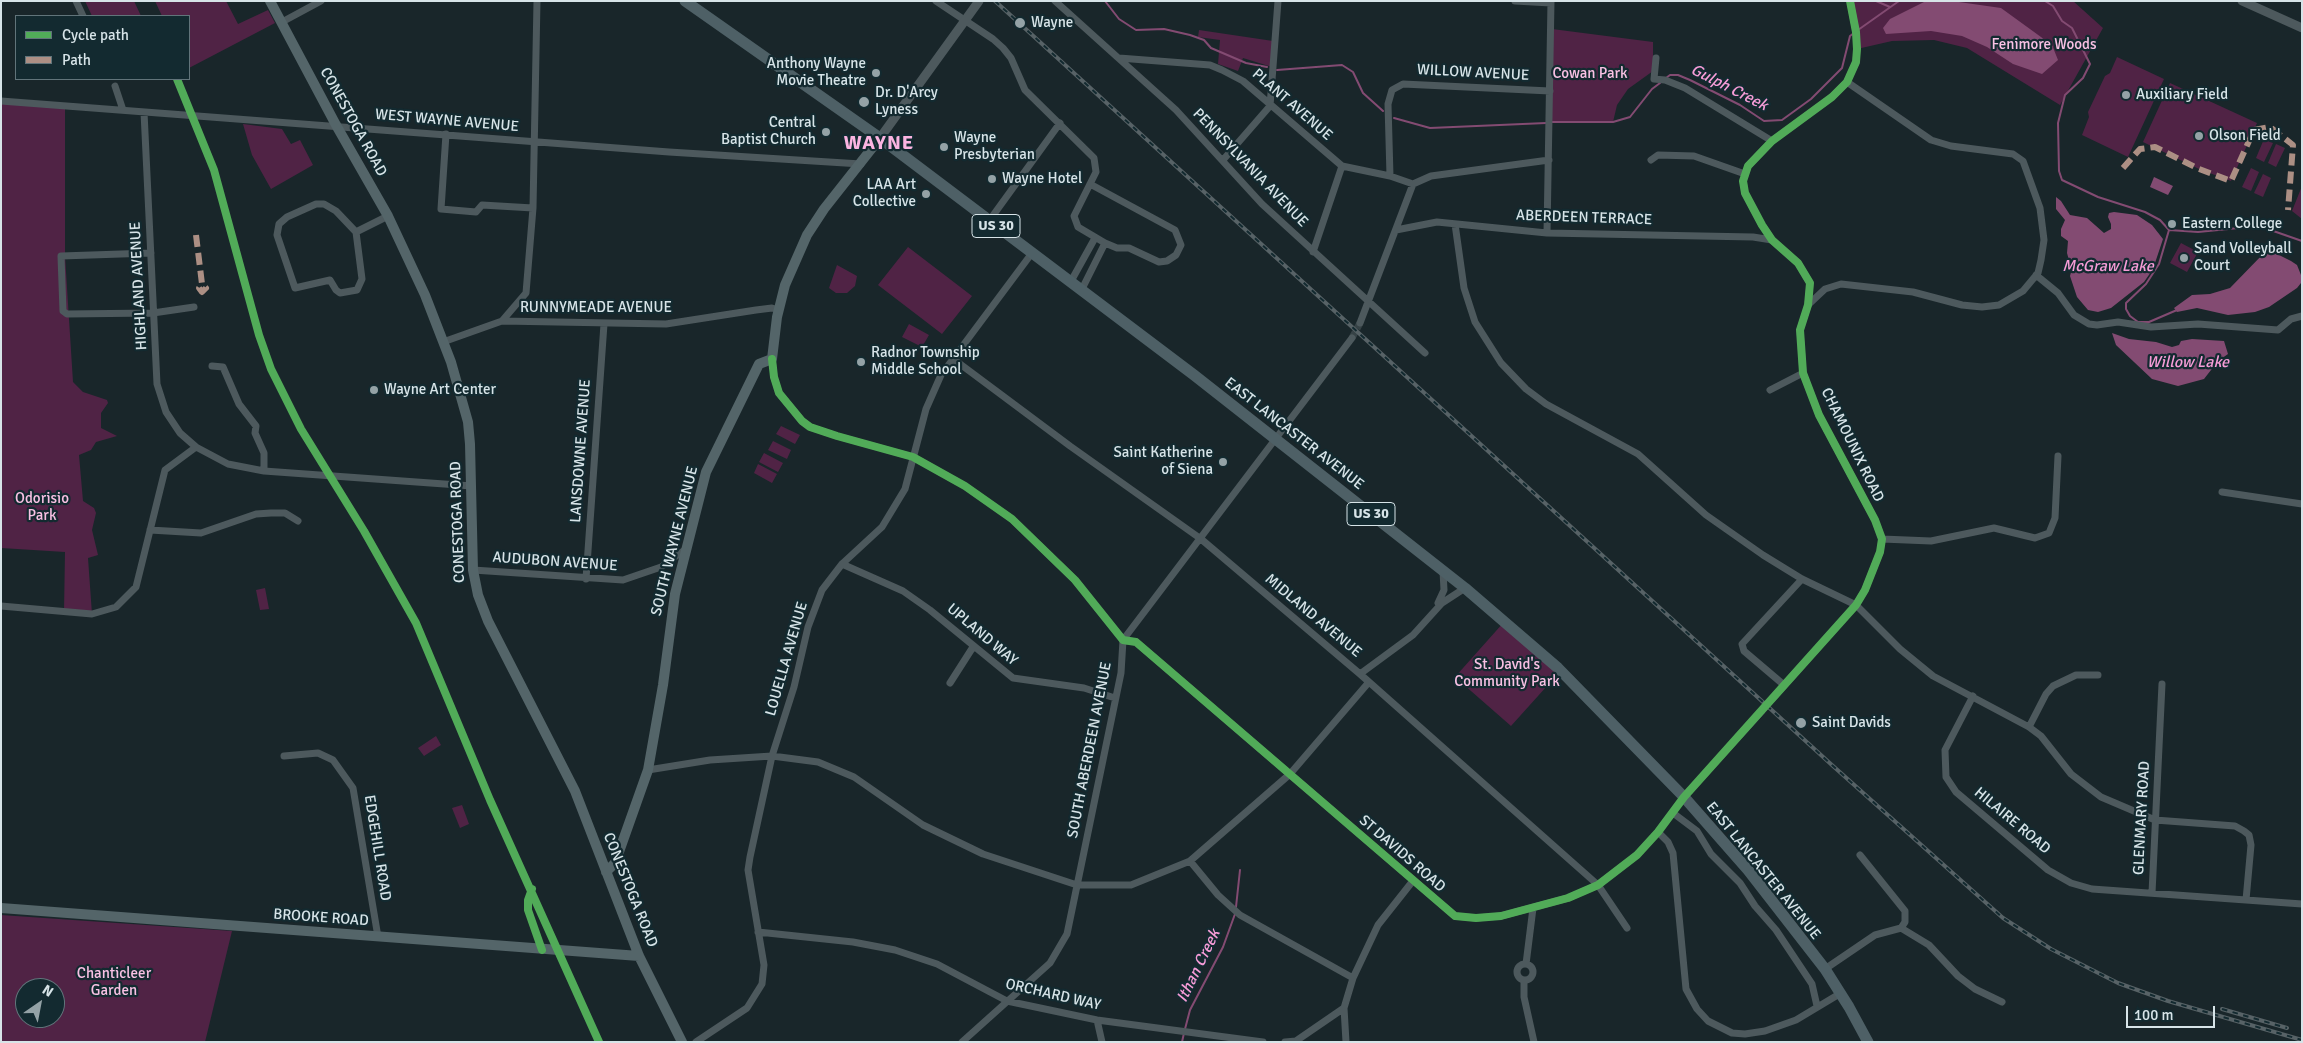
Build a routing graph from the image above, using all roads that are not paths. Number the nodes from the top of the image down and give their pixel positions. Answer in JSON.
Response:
{"nodes":[{"id":1,"x":76,"y":1,"type":"edge"},
{"id":2,"x":270,"y":1,"type":"edge"},
{"id":3,"x":321,"y":1,"type":"edge"},
{"id":4,"x":537,"y":1,"type":"edge"},
{"id":5,"x":685,"y":1,"type":"edge"},
{"id":6,"x":936,"y":1,"type":"edge"},
{"id":7,"x":979,"y":1,"type":"edge"},
{"id":8,"x":1055,"y":1,"type":"edge"},
{"id":9,"x":1278,"y":1,"type":"edge"},
{"id":10,"x":1515,"y":1,"type":"edge"},
{"id":11,"x":1850,"y":1,"type":"edge"},
{"id":12,"x":2242,"y":1,"type":"edge"},
{"id":13,"x":1551,"y":2,"type":"edge"},
{"id":14,"x":83,"y":15,"type":"edge"},
{"id":15,"x":282,"y":22,"type":"junction"},
{"id":16,"x":965,"y":22,"type":"junction"},
{"id":17,"x":2302,"y":28,"type":"edge"},
{"id":18,"x":1119,"y":58,"type":"junction"},
{"id":19,"x":1656,"y":58,"type":"dead end"},
{"id":20,"x":1847,"y":82,"type":"junction"},
{"id":21,"x":115,"y":86,"type":"dead end"},
{"id":22,"x":1550,"y":91,"type":"junction"},
{"id":23,"x":1,"y":101,"type":"edge"},
{"id":24,"x":1270,"y":106,"type":"junction"},
{"id":25,"x":123,"y":110,"type":"junction"},
{"id":26,"x":144,"y":112,"type":"junction"},
{"id":27,"x":1060,"y":123,"type":"junction"},
{"id":28,"x":336,"y":125,"type":"junction"},
{"id":29,"x":446,"y":134,"type":"junction"},
{"id":30,"x":880,"y":138,"type":"junction"},
{"id":31,"x":1772,"y":141,"type":"junction"},
{"id":32,"x":534,"y":142,"type":"junction"},
{"id":33,"x":1223,"y":160,"type":"junction"},
{"id":34,"x":1549,"y":160,"type":"junction"},
{"id":35,"x":1651,"y":160,"type":"dead end"},
{"id":36,"x":861,"y":164,"type":"junction"},
{"id":37,"x":1342,"y":166,"type":"junction"},
{"id":38,"x":1745,"y":174,"type":"junction"},
{"id":39,"x":1390,"y":176,"type":"junction"},
{"id":40,"x":1090,"y":184,"type":"junction"},
{"id":41,"x":1413,"y":184,"type":"junction"},
{"id":42,"x":533,"y":208,"type":"junction"},
{"id":43,"x":388,"y":216,"type":"junction"},
{"id":44,"x":989,"y":221,"type":"junction"},
{"id":45,"x":1455,"y":224,"type":"junction"},
{"id":46,"x":1396,"y":230,"type":"junction"},
{"id":47,"x":356,"y":232,"type":"junction"},
{"id":48,"x":1547,"y":233,"type":"junction"},
{"id":49,"x":1095,"y":238,"type":"junction"},
{"id":50,"x":1772,"y":240,"type":"junction"},
{"id":51,"x":1105,"y":243,"type":"junction"},
{"id":52,"x":1313,"y":252,"type":"junction"},
{"id":53,"x":151,"y":253,"type":"junction"},
{"id":54,"x":1032,"y":253,"type":"junction"},
{"id":55,"x":2036,"y":275,"type":"junction"},
{"id":56,"x":1070,"y":283,"type":"junction"},
{"id":57,"x":1810,"y":284,"type":"junction"},
{"id":58,"x":1825,"y":288,"type":"junction"},
{"id":59,"x":1081,"y":291,"type":"junction"},
{"id":60,"x":1368,"y":302,"type":"junction"},
{"id":61,"x":1808,"y":306,"type":"junction"},
{"id":62,"x":194,"y":307,"type":"dead end"},
{"id":63,"x":779,"y":310,"type":"junction"},
{"id":64,"x":153,"y":313,"type":"junction"},
{"id":65,"x":2302,"y":316,"type":"edge"},
{"id":66,"x":502,"y":321,"type":"junction"},
{"id":67,"x":1360,"y":323,"type":"tunnel mouth"},
{"id":68,"x":604,"y":324,"type":"junction"},
{"id":69,"x":1352,"y":338,"type":"tunnel mouth"},
{"id":70,"x":443,"y":342,"type":"junction"},
{"id":71,"x":1425,"y":353,"type":"dead end"},
{"id":72,"x":952,"y":358,"type":"junction"},
{"id":73,"x":772,"y":360,"type":"junction"},
{"id":74,"x":212,"y":366,"type":"dead end"},
{"id":75,"x":1803,"y":373,"type":"junction"},
{"id":76,"x":1770,"y":390,"type":"dead end"},
{"id":77,"x":1276,"y":438,"type":"junction"},
{"id":78,"x":196,"y":447,"type":"junction"},
{"id":79,"x":2058,"y":456,"type":"dead end"},
{"id":80,"x":912,"y":457,"type":"junction"},
{"id":81,"x":264,"y":471,"type":"junction"},
{"id":82,"x":472,"y":486,"type":"junction"},
{"id":83,"x":2222,"y":492,"type":"dead end"},
{"id":84,"x":2302,"y":504,"type":"edge"},
{"id":85,"x":298,"y":521,"type":"dead end"},
{"id":86,"x":150,"y":530,"type":"junction"},
{"id":87,"x":1201,"y":538,"type":"junction"},
{"id":88,"x":1882,"y":539,"type":"junction"},
{"id":89,"x":686,"y":549,"type":"junction"},
{"id":90,"x":842,"y":564,"type":"junction"},
{"id":91,"x":473,"y":570,"type":"junction"},
{"id":92,"x":1442,"y":570,"type":"junction"},
{"id":93,"x":586,"y":579,"type":"junction"},
{"id":94,"x":1802,"y":579,"type":"junction"},
{"id":95,"x":1465,"y":588,"type":"junction"},
{"id":96,"x":1856,"y":605,"type":"junction"},
{"id":97,"x":1,"y":606,"type":"edge"},
{"id":98,"x":1433,"y":612,"type":"junction"},
{"id":99,"x":1123,"y":640,"type":"junction"},
{"id":100,"x":973,"y":647,"type":"junction"},
{"id":101,"x":1360,"y":674,"type":"junction"},
{"id":102,"x":2098,"y":675,"type":"dead end"},
{"id":103,"x":1369,"y":682,"type":"junction"},
{"id":104,"x":950,"y":683,"type":"dead end"},
{"id":105,"x":2162,"y":684,"type":"dead end"},
{"id":106,"x":1784,"y":685,"type":"junction"},
{"id":107,"x":1973,"y":696,"type":"junction"},
{"id":108,"x":1115,"y":698,"type":"junction"},
{"id":109,"x":1773,"y":698,"type":"tunnel mouth"},
{"id":110,"x":1761,"y":712,"type":"tunnel mouth"},
{"id":111,"x":2029,"y":727,"type":"junction"},
{"id":112,"x":284,"y":756,"type":"dead end"},
{"id":113,"x":772,"y":756,"type":"junction"},
{"id":114,"x":648,"y":770,"type":"junction"},
{"id":115,"x":1290,"y":774,"type":"junction"},
{"id":116,"x":1684,"y":797,"type":"junction"},
{"id":117,"x":1673,"y":813,"type":"junction"},
{"id":118,"x":2155,"y":820,"type":"junction"},
{"id":119,"x":1658,"y":832,"type":"junction"},
{"id":120,"x":1860,"y":855,"type":"dead end"},
{"id":121,"x":1190,"y":861,"type":"junction"},
{"id":122,"x":606,"y":872,"type":"junction"},
{"id":123,"x":1412,"y":882,"type":"junction"},
{"id":124,"x":1077,"y":885,"type":"junction"},
{"id":125,"x":1598,"y":885,"type":"junction"},
{"id":126,"x":2152,"y":893,"type":"junction"},
{"id":127,"x":2246,"y":900,"type":"junction"},
{"id":128,"x":2302,"y":904,"type":"edge"},
{"id":129,"x":1,"y":908,"type":"edge"},
{"id":130,"x":1533,"y":908,"type":"junction"},
{"id":131,"x":1627,"y":928,"type":"dead end"},
{"id":132,"x":1901,"y":928,"type":"junction"},
{"id":133,"x":758,"y":932,"type":"junction"},
{"id":134,"x":378,"y":937,"type":"junction"},
{"id":135,"x":639,"y":956,"type":"junction"},
{"id":136,"x":1526,"y":964,"type":"junction"},
{"id":137,"x":1824,"y":969,"type":"junction"},
{"id":138,"x":1353,"y":978,"type":"junction"},
{"id":139,"x":1524,"y":980,"type":"junction"},
{"id":140,"x":1841,"y":993,"type":"junction"},
{"id":141,"x":1007,"y":1001,"type":"junction"},
{"id":142,"x":2002,"y":1002,"type":"dead end"},
{"id":143,"x":1817,"y":1006,"type":"junction"},
{"id":144,"x":1344,"y":1008,"type":"junction"},
{"id":145,"x":1097,"y":1020,"type":"junction"},
{"id":146,"x":682,"y":1042,"type":"edge"},
{"id":147,"x":696,"y":1042,"type":"edge"},
{"id":148,"x":962,"y":1042,"type":"edge"},
{"id":149,"x":1102,"y":1042,"type":"edge"},
{"id":150,"x":1263,"y":1042,"type":"edge"},
{"id":151,"x":1285,"y":1042,"type":"edge"},
{"id":152,"x":1346,"y":1042,"type":"edge"},
{"id":153,"x":1534,"y":1042,"type":"edge"},
{"id":154,"x":1868,"y":1042,"type":"edge"}],
"edges":[{"from":1,"to":14,"type":"street"},
{"from":2,"to":15,"type":"main road","name":"CONESTOGA ROAD"},
{"from":3,"to":15,"type":"street"},
{"from":4,"to":32,"type":"street"},
{"from":5,"to":30,"type":"highway","number":"US 30"},
{"from":6,"to":16,"type":"street"},
{"from":7,"to":16,"type":"street"},
{"from":8,"to":18,"type":"street","name":"PENNSYLVANIA AVENUE"},
{"from":9,"to":24,"type":"street"},
{"from":10,"to":13,"type":"street"},
{"from":11,"to":20,"type":"street"},
{"from":12,"to":17,"type":"street"},
{"from":13,"to":22,"type":"street"},
{"from":15,"to":28,"type":"main road","name":"CONESTOGA ROAD"},
{"from":16,"to":27,"type":"street"},
{"from":16,"to":30,"type":"street"},
{"from":18,"to":24,"type":"street","name":"PLANT AVENUE"},
{"from":18,"to":33,"type":"street","name":"PENNSYLVANIA AVENUE"},
{"from":19,"to":31,"type":"street"},
{"from":20,"to":31,"type":"street"},
{"from":20,"to":55,"type":"street"},
{"from":21,"to":25,"type":"street"},
{"from":22,"to":34,"type":"street"},
{"from":22,"to":39,"type":"street","name":"WILLOW AVENUE"},
{"from":23,"to":25,"type":"street","name":"WEST WAYNE AVENUE"},
{"from":24,"to":33,"type":"street"},
{"from":24,"to":37,"type":"street","name":"PLANT AVENUE"},
{"from":25,"to":26,"type":"street","name":"WEST WAYNE AVENUE"},
{"from":26,"to":28,"type":"street","name":"WEST WAYNE AVENUE"},
{"from":26,"to":53,"type":"street","name":"HIGHLAND AVENUE"},
{"from":27,"to":40,"type":"street"},
{"from":27,"to":44,"type":"street"},
{"from":28,"to":29,"type":"street","name":"WEST WAYNE AVENUE"},
{"from":28,"to":43,"type":"main road","name":"CONESTOGA ROAD"},
{"from":29,"to":32,"type":"street","name":"WEST WAYNE AVENUE"},
{"from":29,"to":42,"type":"street"},
{"from":30,"to":36,"type":"main road"},
{"from":30,"to":44,"type":"highway","name":"EAST LANCASTER AVENUE","number":"US 30"},
{"from":31,"to":38,"type":"street"},
{"from":32,"to":36,"type":"street","name":"WEST WAYNE AVENUE"},
{"from":32,"to":42,"type":"street"},
{"from":33,"to":52,"type":"street","name":"PENNSYLVANIA AVENUE"},
{"from":34,"to":41,"type":"street"},
{"from":34,"to":48,"type":"street"},
{"from":35,"to":38,"type":"street"},
{"from":36,"to":63,"type":"main road"},
{"from":37,"to":39,"type":"street","name":"PLANT AVENUE"},
{"from":37,"to":52,"type":"street"},
{"from":38,"to":50,"type":"street"},
{"from":39,"to":41,"type":"street","name":"PLANT AVENUE"},
{"from":40,"to":49,"type":"street"},
{"from":40,"to":51,"type":"street"},
{"from":41,"to":46,"type":"street"},
{"from":42,"to":66,"type":"street"},
{"from":43,"to":47,"type":"street"},
{"from":43,"to":70,"type":"main road","name":"CONESTOGA ROAD"},
{"from":44,"to":54,"type":"highway","name":"EAST LANCASTER AVENUE","number":"US 30"},
{"from":45,"to":46,"type":"street","name":"ABERDEEN TERRACE"},
{"from":45,"to":48,"type":"street","name":"ABERDEEN TERRACE"},
{"from":45,"to":94,"type":"street"},
{"from":46,"to":60,"type":"street"},
{"from":47,"to":47,"type":"street"},
{"from":48,"to":50,"type":"street","name":"ABERDEEN TERRACE"},
{"from":49,"to":51,"type":"street"},
{"from":49,"to":56,"type":"street"},
{"from":50,"to":57,"type":"street"},
{"from":51,"to":59,"type":"street"},
{"from":52,"to":60,"type":"street","name":"PENNSYLVANIA AVENUE"},
{"from":53,"to":64,"type":"street","name":"HIGHLAND AVENUE"},
{"from":53,"to":64,"type":"street"},
{"from":54,"to":56,"type":"highway","name":"EAST LANCASTER AVENUE","number":"US 30"},
{"from":54,"to":72,"type":"street","name":"LOUELLA AVENUE"},
{"from":55,"to":58,"type":"street"},
{"from":55,"to":65,"type":"street"},
{"from":56,"to":59,"type":"highway","name":"EAST LANCASTER AVENUE","number":"US 30"},
{"from":57,"to":58,"type":"street"},
{"from":57,"to":61,"type":"street","name":"CHAMOUNIX ROAD"},
{"from":58,"to":61,"type":"street"},
{"from":59,"to":77,"type":"highway","name":"EAST LANCASTER AVENUE","number":"US 30"},
{"from":60,"to":67,"type":"street"},
{"from":60,"to":71,"type":"street","name":"PENNSYLVANIA AVENUE"},
{"from":61,"to":75,"type":"street","name":"CHAMOUNIX ROAD"},
{"from":62,"to":64,"type":"street"},
{"from":63,"to":68,"type":"street","name":"RUNNYMEADE AVENUE"},
{"from":63,"to":73,"type":"main road"},
{"from":64,"to":78,"type":"street","name":"HIGHLAND AVENUE"},
{"from":66,"to":68,"type":"street","name":"RUNNYMEADE AVENUE"},
{"from":66,"to":70,"type":"street"},
{"from":68,"to":93,"type":"street","name":"LANSDOWNE AVENUE"},
{"from":69,"to":77,"type":"street"},
{"from":70,"to":82,"type":"main road","name":"CONESTOGA ROAD"},
{"from":72,"to":80,"type":"street","name":"LOUELLA AVENUE"},
{"from":72,"to":87,"type":"street","name":"MIDLAND AVENUE"},
{"from":73,"to":80,"type":"street"},
{"from":73,"to":89,"type":"main road","name":"SOUTH WAYNE AVENUE"},
{"from":74,"to":81,"type":"street"},
{"from":75,"to":76,"type":"street"},
{"from":75,"to":88,"type":"street","name":"CHAMOUNIX ROAD"},
{"from":77,"to":87,"type":"street"},
{"from":77,"to":92,"type":"highway","name":"EAST LANCASTER AVENUE","number":"US 30"},
{"from":78,"to":81,"type":"street","name":"HIGHLAND AVENUE"},
{"from":78,"to":86,"type":"street"},
{"from":79,"to":88,"type":"street"},
{"from":80,"to":90,"type":"street","name":"LOUELLA AVENUE"},
{"from":80,"to":99,"type":"street"},
{"from":81,"to":82,"type":"street","name":"HIGHLAND AVENUE"},
{"from":82,"to":91,"type":"main road","name":"CONESTOGA ROAD"},
{"from":83,"to":84,"type":"street"},
{"from":85,"to":86,"type":"street"},
{"from":86,"to":97,"type":"street"},
{"from":87,"to":99,"type":"street"},
{"from":87,"to":101,"type":"street","name":"MIDLAND AVENUE"},
{"from":88,"to":96,"type":"street"},
{"from":89,"to":93,"type":"street","name":"AUDUBON AVENUE"},
{"from":89,"to":114,"type":"main road","name":"SOUTH WAYNE AVENUE"},
{"from":90,"to":100,"type":"street","name":"UPLAND WAY"},
{"from":90,"to":113,"type":"street","name":"LOUELLA AVENUE"},
{"from":91,"to":93,"type":"street","name":"AUDUBON AVENUE"},
{"from":91,"to":122,"type":"main road","name":"CONESTOGA ROAD"},
{"from":92,"to":95,"type":"highway","name":"EAST LANCASTER AVENUE","number":"US 30"},
{"from":92,"to":98,"type":"street"},
{"from":94,"to":96,"type":"street"},
{"from":94,"to":106,"type":"street"},
{"from":95,"to":98,"type":"street"},
{"from":95,"to":116,"type":"highway","name":"EAST LANCASTER AVENUE","number":"US 30"},
{"from":96,"to":106,"type":"street"},
{"from":96,"to":107,"type":"street"},
{"from":98,"to":101,"type":"street"},
{"from":99,"to":108,"type":"street","name":"SOUTH ABERDEEN AVENUE"},
{"from":99,"to":115,"type":"street","name":"ST DAVIDS ROAD"},
{"from":100,"to":104,"type":"street"},
{"from":100,"to":108,"type":"street","name":"UPLAND WAY"},
{"from":101,"to":103,"type":"street","name":"MIDLAND AVENUE"},
{"from":102,"to":111,"type":"street"},
{"from":103,"to":115,"type":"street"},
{"from":103,"to":125,"type":"street","name":"MIDLAND AVENUE"},
{"from":105,"to":118,"type":"street","name":"GLENMARY ROAD"},
{"from":106,"to":109,"type":"street"},
{"from":107,"to":111,"type":"street"},
{"from":107,"to":126,"type":"street","name":"HILAIRE ROAD"},
{"from":108,"to":124,"type":"street","name":"SOUTH ABERDEEN AVENUE"},
{"from":110,"to":116,"type":"street"},
{"from":111,"to":118,"type":"street"},
{"from":112,"to":134,"type":"street","name":"EDGEHILL ROAD"},
{"from":113,"to":114,"type":"street"},
{"from":113,"to":124,"type":"street"},
{"from":113,"to":133,"type":"street","name":"LOUELLA AVENUE"},
{"from":114,"to":122,"type":"main road","name":"SOUTH WAYNE AVENUE"},
{"from":115,"to":121,"type":"street"},
{"from":115,"to":123,"type":"street","name":"ST DAVIDS ROAD"},
{"from":116,"to":117,"type":"street","name":"ST DAVIDS ROAD"},
{"from":116,"to":137,"type":"highway","name":"EAST LANCASTER AVENUE","number":"US 30"},
{"from":117,"to":119,"type":"street","name":"ST DAVIDS ROAD"},
{"from":117,"to":143,"type":"street"},
{"from":118,"to":126,"type":"street","name":"GLENMARY ROAD"},
{"from":118,"to":127,"type":"street"},
{"from":119,"to":125,"type":"street","name":"ST DAVIDS ROAD"},
{"from":119,"to":143,"type":"street"},
{"from":120,"to":132,"type":"street"},
{"from":121,"to":124,"type":"street"},
{"from":121,"to":138,"type":"street"},
{"from":122,"to":135,"type":"main road","name":"CONESTOGA ROAD"},
{"from":123,"to":130,"type":"street","name":"ST DAVIDS ROAD"},
{"from":123,"to":138,"type":"street"},
{"from":124,"to":141,"type":"street","name":"SOUTH ABERDEEN AVENUE"},
{"from":125,"to":130,"type":"street","name":"ST DAVIDS ROAD"},
{"from":125,"to":131,"type":"street","name":"MIDLAND AVENUE"},
{"from":126,"to":127,"type":"street","name":"GLENMARY ROAD"},
{"from":127,"to":128,"type":"street","name":"GLENMARY ROAD"},
{"from":129,"to":134,"type":"main road","name":"BROOKE ROAD"},
{"from":130,"to":136,"type":"street"},
{"from":132,"to":137,"type":"street"},
{"from":132,"to":142,"type":"street"},
{"from":133,"to":141,"type":"street","name":"ORCHARD WAY"},
{"from":133,"to":147,"type":"street","name":"LOUELLA AVENUE"},
{"from":134,"to":135,"type":"main road","name":"BROOKE ROAD"},
{"from":135,"to":146,"type":"main road","name":"CONESTOGA ROAD"},
{"from":136,"to":139,"type":"street"},
{"from":136,"to":139,"type":"street"},
{"from":137,"to":140,"type":"highway","name":"EAST LANCASTER AVENUE","number":"US 30"},
{"from":138,"to":144,"type":"street"},
{"from":139,"to":153,"type":"street"},
{"from":140,"to":143,"type":"street"},
{"from":140,"to":154,"type":"highway","name":"EAST LANCASTER AVENUE","number":"US 30"},
{"from":141,"to":145,"type":"street","name":"ORCHARD WAY"},
{"from":141,"to":148,"type":"street","name":"SOUTH ABERDEEN AVENUE"},
{"from":144,"to":151,"type":"street"},
{"from":144,"to":152,"type":"street"},
{"from":145,"to":149,"type":"street"},
{"from":145,"to":150,"type":"street","name":"ORCHARD WAY"}]}
